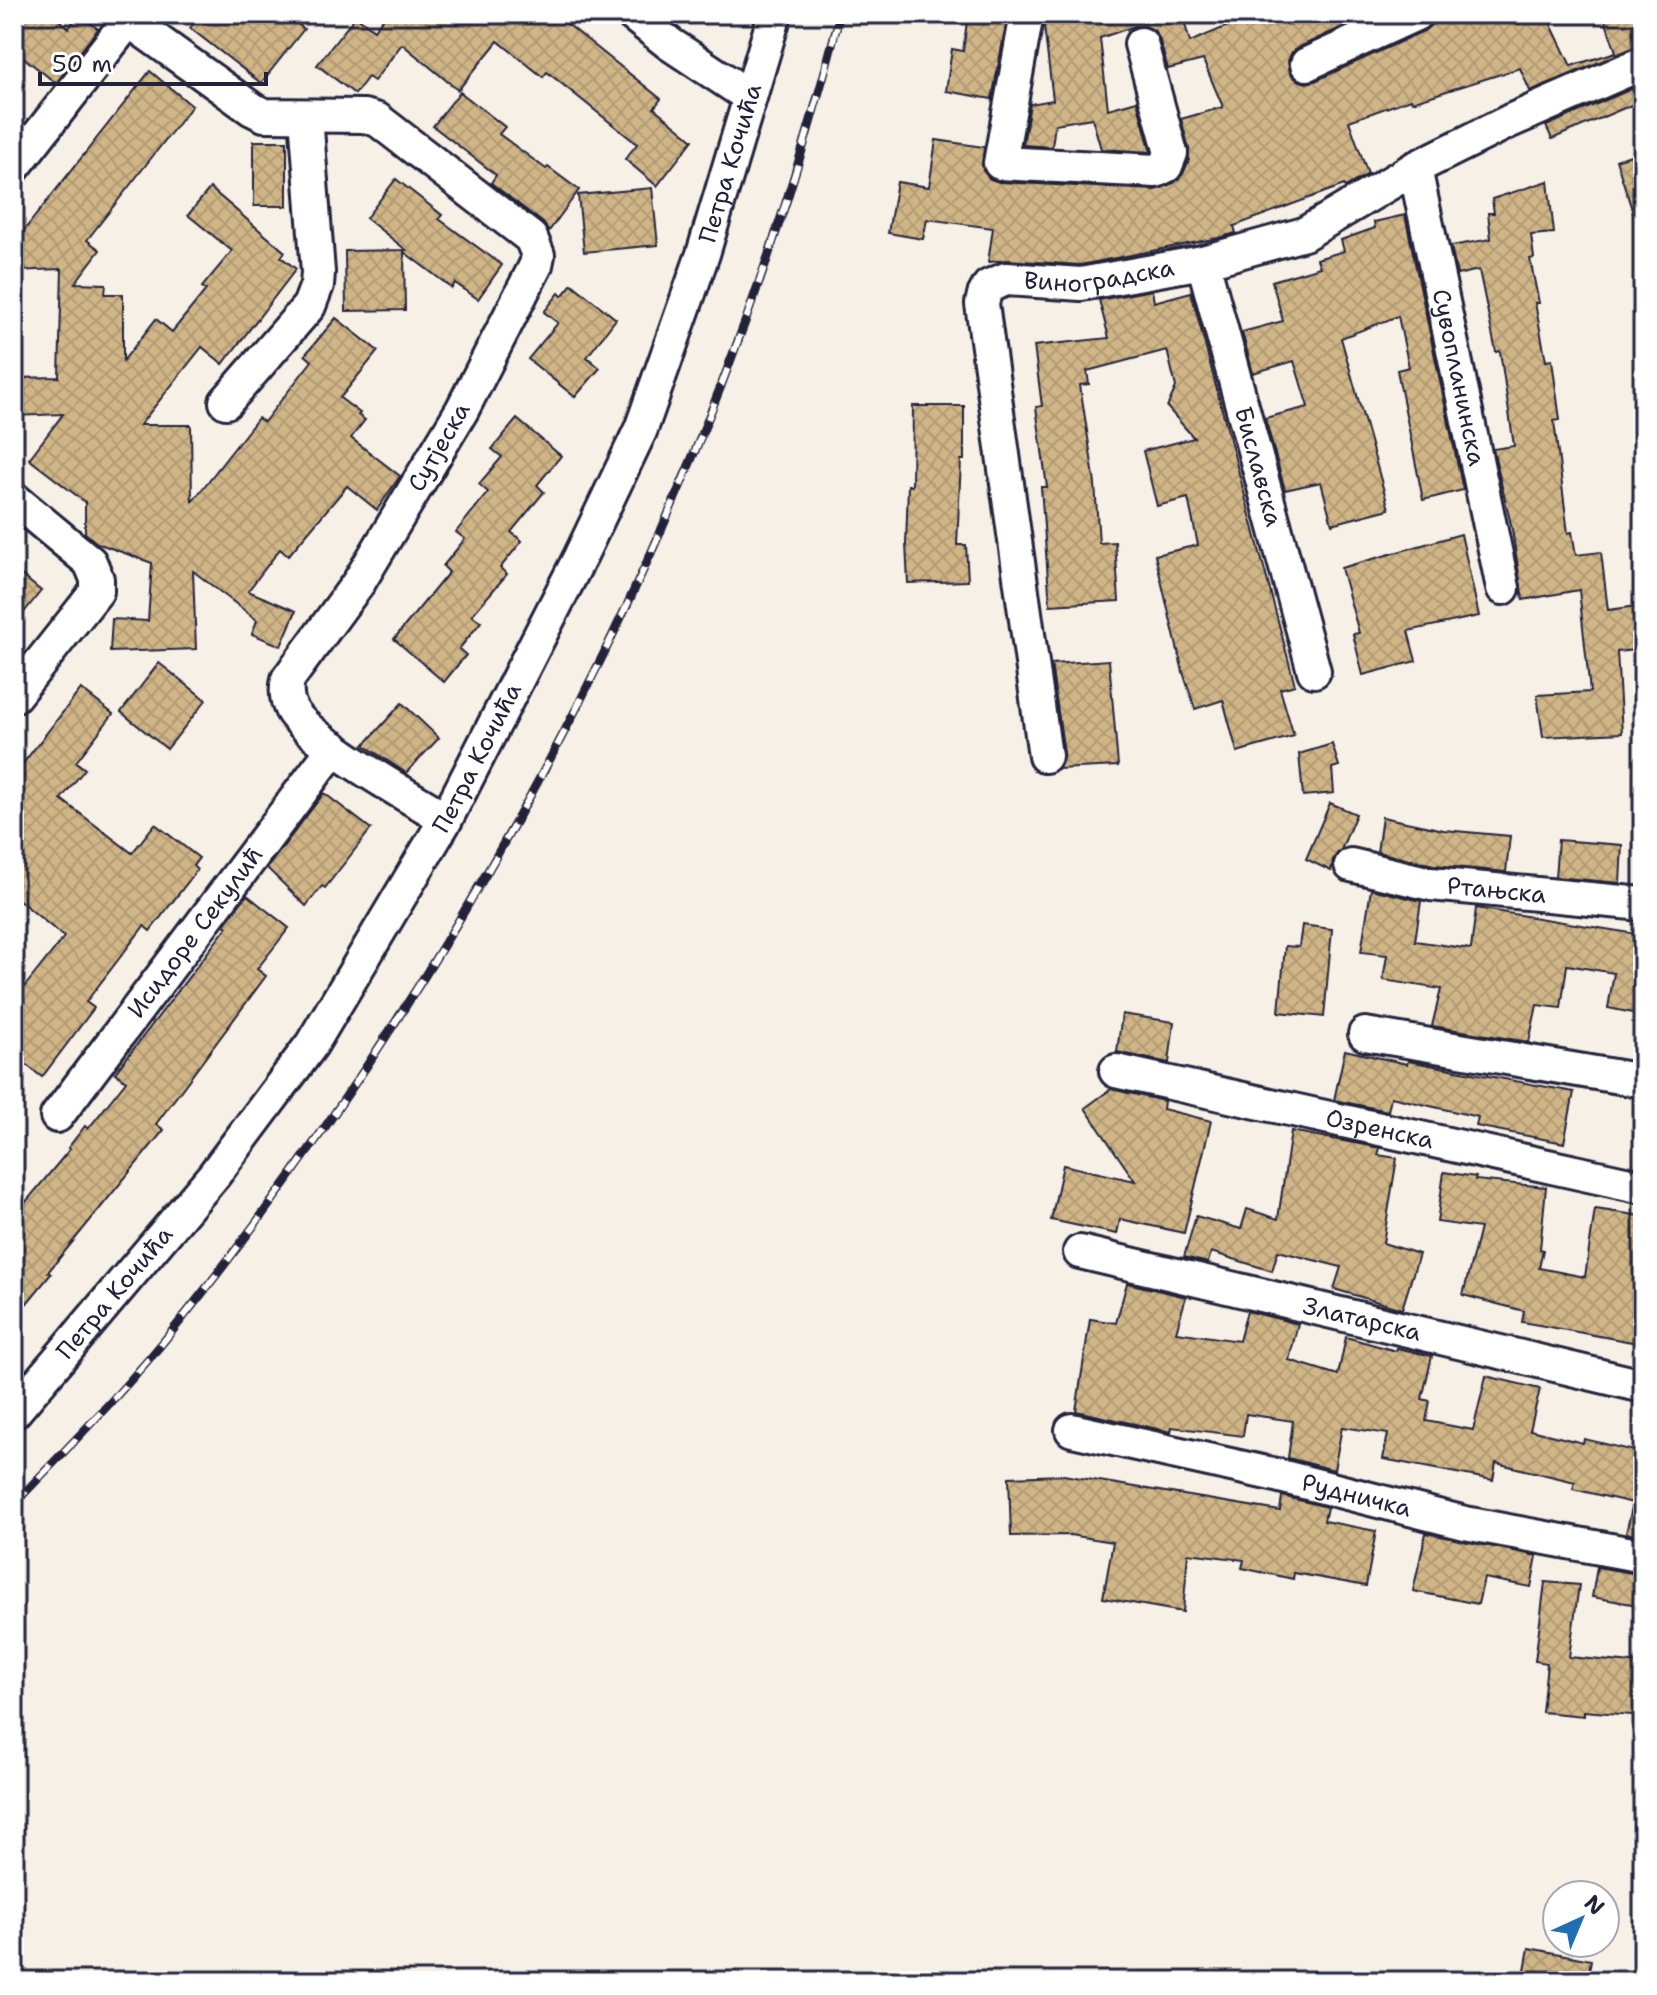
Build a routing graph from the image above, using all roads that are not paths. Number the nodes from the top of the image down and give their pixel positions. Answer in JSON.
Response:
{"nodes":[{"id":1,"x":632,"y":14,"type":"edge"},
{"id":2,"x":775,"y":14,"type":"edge"},
{"id":3,"x":1027,"y":14,"type":"edge"},
{"id":4,"x":1416,"y":14,"type":"edge"},
{"id":5,"x":124,"y":17,"type":"edge"},
{"id":6,"x":1141,"y":44,"type":"dead end"},
{"id":7,"x":1643,"y":63,"type":"edge"},
{"id":8,"x":1307,"y":64,"type":"dead end"},
{"id":9,"x":750,"y":97,"type":"junction"},
{"id":10,"x":306,"y":116,"type":"junction"},
{"id":11,"x":14,"y":167,"type":"edge"},
{"id":12,"x":1415,"y":168,"type":"junction"},
{"id":13,"x":1203,"y":262,"type":"junction"},
{"id":14,"x":226,"y":402,"type":"dead end"},
{"id":15,"x":14,"y":499,"type":"edge"},
{"id":16,"x":1503,"y":588,"type":"dead end"},
{"id":17,"x":1314,"y":671,"type":"dead end"},
{"id":18,"x":14,"y":696,"type":"edge"},
{"id":19,"x":334,"y":748,"type":"junction"},
{"id":20,"x":1045,"y":756,"type":"dead end"},
{"id":21,"x":446,"y":819,"type":"junction"},
{"id":22,"x":1351,"y":865,"type":"dead end"},
{"id":23,"x":1643,"y":904,"type":"edge"},
{"id":24,"x":1365,"y":1034,"type":"dead end"},
{"id":25,"x":1116,"y":1071,"type":"dead end"},
{"id":26,"x":1643,"y":1081,"type":"edge"},
{"id":27,"x":57,"y":1116,"type":"dead end"},
{"id":28,"x":1643,"y":1187,"type":"edge"},
{"id":29,"x":1080,"y":1252,"type":"dead end"},
{"id":30,"x":1643,"y":1386,"type":"edge"},
{"id":31,"x":14,"y":1412,"type":"edge"},
{"id":32,"x":1072,"y":1430,"type":"dead end"},
{"id":33,"x":1643,"y":1556,"type":"edge"}],
"edges":[{"from":1,"to":9,"type":"street"},
{"from":2,"to":9,"type":"street","name":"Петра Кочића"},
{"from":3,"to":6,"type":"street"},
{"from":4,"to":8,"type":"street"},
{"from":5,"to":10,"type":"street","name":"Сутјеска"},
{"from":5,"to":11,"type":"street","name":"Сутјеска"},
{"from":7,"to":12,"type":"street","name":"Виноградска"},
{"from":9,"to":21,"type":"street","name":"Петра Кочића"},
{"from":10,"to":14,"type":"street"},
{"from":10,"to":19,"type":"street","name":"Сутјеска"},
{"from":12,"to":13,"type":"street","name":"Виноградска"},
{"from":12,"to":16,"type":"street","name":"Сувопланинска"},
{"from":13,"to":17,"type":"street","name":"Биславска"},
{"from":13,"to":20,"type":"street","name":"Виноградска"},
{"from":15,"to":18,"type":"street"},
{"from":19,"to":21,"type":"street","name":"Сутјеска"},
{"from":19,"to":27,"type":"street","name":"Исидоре Секулић"},
{"from":21,"to":31,"type":"street","name":"Петра Кочића"},
{"from":22,"to":23,"type":"street","name":"Ртањска"},
{"from":24,"to":26,"type":"street"},
{"from":25,"to":28,"type":"street","name":"Озренска"},
{"from":29,"to":30,"type":"street","name":"Златарска"},
{"from":32,"to":33,"type":"street","name":"Рудничка"}]}
